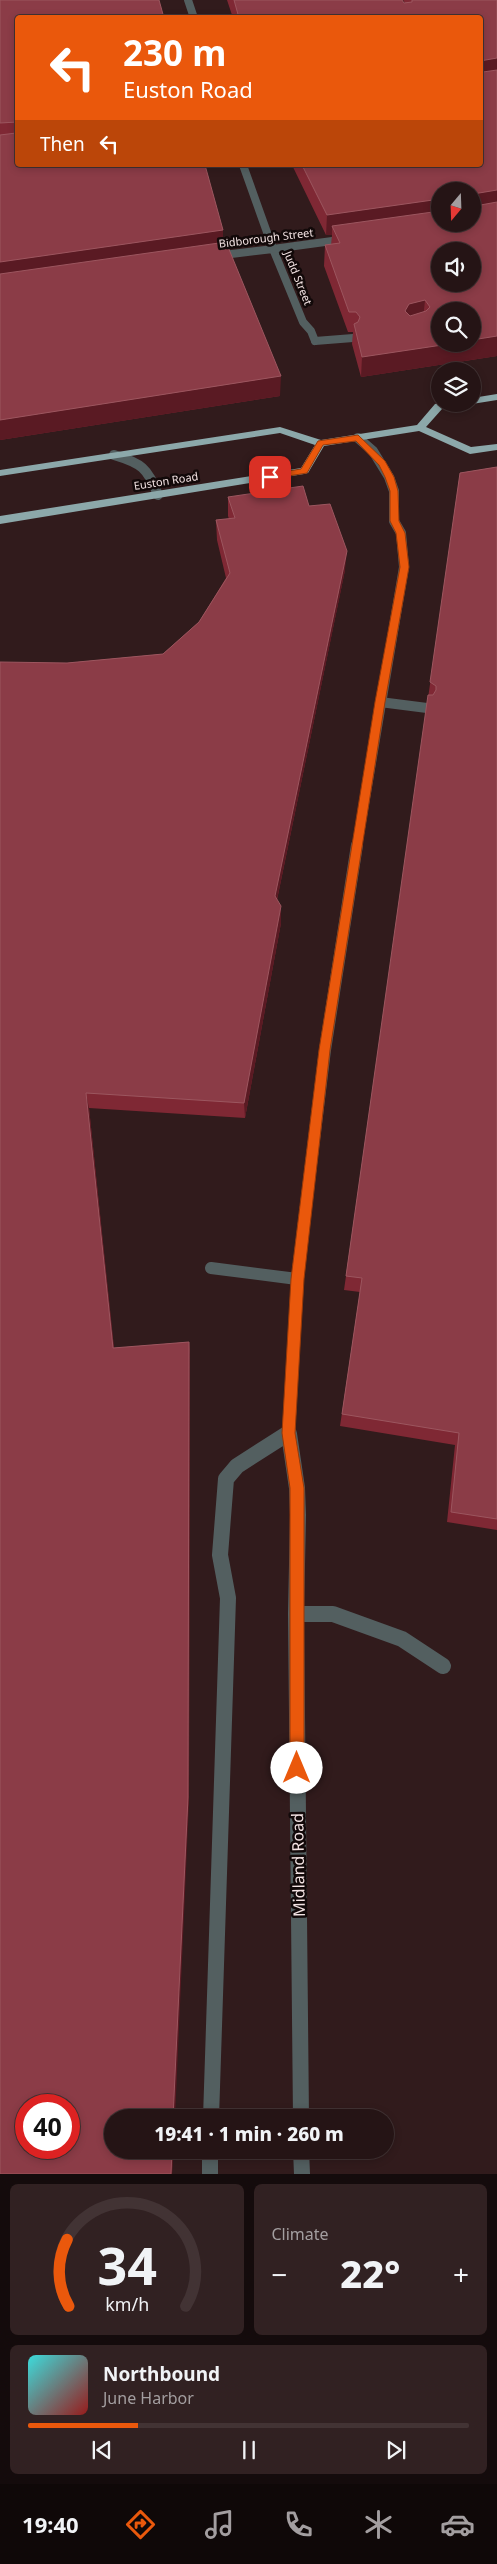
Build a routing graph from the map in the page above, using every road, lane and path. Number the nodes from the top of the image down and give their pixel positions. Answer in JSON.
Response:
{"nodes":[{"id":1,"x":188,"y":0,"type":"edge"},
{"id":2,"x":193,"y":15,"type":"edge"},
{"id":3,"x":244,"y":167,"type":"edge"},
{"id":4,"x":353,"y":238,"type":"edge"},
{"id":5,"x":273,"y":249,"type":"junction"},
{"id":6,"x":210,"y":257,"type":"edge"},
{"id":7,"x":353,"y":338,"type":"edge"},
{"id":8,"x":497,"y":397,"type":"edge"},
{"id":9,"x":481,"y":400,"type":"edge"},
{"id":10,"x":434,"y":412,"type":"edge"},
{"id":11,"x":420,"y":428,"type":"junction"},
{"id":12,"x":358,"y":438,"type":"junction"},
{"id":13,"x":321,"y":443,"type":"junction"},
{"id":14,"x":497,"y":447,"type":"edge"},
{"id":15,"x":114,"y":455,"type":"junction"},
{"id":16,"x":0,"y":473,"type":"edge"},
{"id":17,"x":158,"y":494,"type":"junction"},
{"id":18,"x":0,"y":520,"type":"edge"},
{"id":19,"x":380,"y":702,"type":"junction"},
{"id":20,"x":426,"y":708,"type":"edge"},
{"id":21,"x":211,"y":1268,"type":"dead end"},
{"id":22,"x":298,"y":1279,"type":"junction"},
{"id":23,"x":289,"y":1433,"type":"junction"},
{"id":24,"x":296,"y":1614,"type":"junction"},
{"id":25,"x":443,"y":1666,"type":"dead end"},
{"id":26,"x":212,"y":2109,"type":"edge"},
{"id":27,"x":301,"y":2109,"type":"edge"},
{"id":28,"x":210,"y":2159,"type":"edge"},
{"id":29,"x":301,"y":2159,"type":"edge"},
{"id":30,"x":210,"y":2174,"type":"edge"},
{"id":31,"x":302,"y":2174,"type":"edge"}],
"edges":[{"from":1,"to":2,"type":"street"},
{"from":3,"to":5,"type":"street","name":"Judd Street"},
{"from":4,"to":5,"type":"street","name":"Bidborough Street"},
{"from":5,"to":6,"type":"street","name":"Bidborough Street"},
{"from":5,"to":7,"type":"street","name":"Judd Street"},
{"from":8,"to":9,"type":"highway"},
{"from":10,"to":11,"type":"highway"},
{"from":11,"to":12,"type":"highway"},
{"from":11,"to":14,"type":"highway"},
{"from":12,"to":13,"type":"highway"},
{"from":12,"to":19,"type":"street","name":"Midland Road"},
{"from":13,"to":15,"type":"highway"},
{"from":13,"to":17,"type":"highway","name":"Euston Road"},
{"from":15,"to":16,"type":"highway"},
{"from":15,"to":17,"type":"street"},
{"from":17,"to":18,"type":"highway","name":"Euston Road"},
{"from":19,"to":20,"type":"street"},
{"from":19,"to":22,"type":"street","name":"Midland Road"},
{"from":21,"to":22,"type":"street"},
{"from":22,"to":23,"type":"street","name":"Midland Road"},
{"from":23,"to":24,"type":"street","name":"Midland Road"},
{"from":23,"to":26,"type":"street"},
{"from":24,"to":25,"type":"street"},
{"from":24,"to":27,"type":"street","name":"Midland Road"},
{"from":28,"to":30,"type":"street"},
{"from":29,"to":31,"type":"street"}]}
